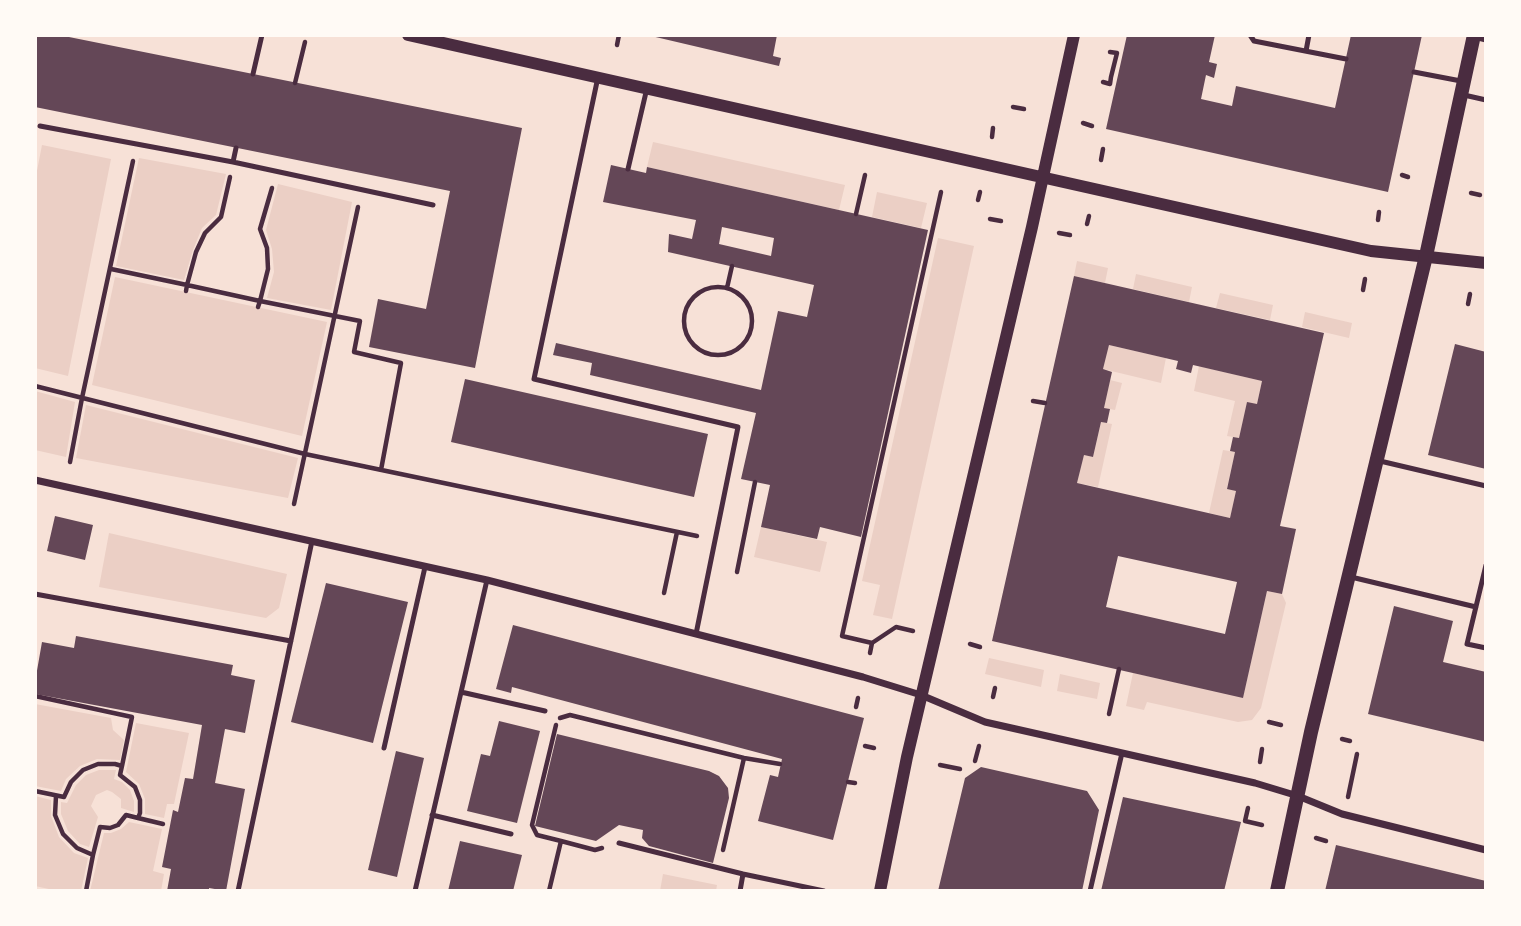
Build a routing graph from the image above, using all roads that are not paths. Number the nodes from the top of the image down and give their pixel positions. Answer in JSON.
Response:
{"nodes":[{"id":1,"x":262,"y":35,"type":"edge"},
{"id":2,"x":408,"y":35,"type":"edge"},
{"id":3,"x":1074,"y":35,"type":"edge"},
{"id":4,"x":1250,"y":35,"type":"edge"},
{"id":5,"x":1309,"y":35,"type":"edge"},
{"id":6,"x":1478,"y":37,"type":"edge"},
{"id":7,"x":432,"y":38,"type":"edge"},
{"id":8,"x":1306,"y":51,"type":"junction"},
{"id":9,"x":1346,"y":59,"type":"dead end"},
{"id":10,"x":1414,"y":72,"type":"dead end"},
{"id":11,"x":253,"y":74,"type":"dead end"},
{"id":12,"x":598,"y":78,"type":"junction"},
{"id":13,"x":648,"y":88,"type":"junction"},
{"id":14,"x":1462,"y":88,"type":"junction"},
{"id":15,"x":1486,"y":100,"type":"edge"},
{"id":16,"x":40,"y":127,"type":"dead end"},
{"id":17,"x":236,"y":148,"type":"dead end"},
{"id":18,"x":233,"y":162,"type":"junction"},
{"id":19,"x":628,"y":169,"type":"dead end"},
{"id":20,"x":1042,"y":177,"type":"junction"},
{"id":21,"x":433,"y":205,"type":"dead end"},
{"id":22,"x":1426,"y":256,"type":"junction"},
{"id":23,"x":1486,"y":263,"type":"edge"},
{"id":24,"x":1377,"y":460,"type":"junction"},
{"id":25,"x":35,"y":480,"type":"edge"},
{"id":26,"x":1486,"y":486,"type":"edge"},
{"id":27,"x":312,"y":541,"type":"junction"},
{"id":28,"x":1486,"y":565,"type":"edge"},
{"id":29,"x":425,"y":567,"type":"junction"},
{"id":30,"x":1348,"y":576,"type":"junction"},
{"id":31,"x":487,"y":580,"type":"junction"},
{"id":32,"x":35,"y":594,"type":"edge"},
{"id":33,"x":1476,"y":607,"type":"junction"},
{"id":34,"x":696,"y":634,"type":"junction"},
{"id":35,"x":291,"y":640,"type":"junction"},
{"id":36,"x":1486,"y":648,"type":"edge"},
{"id":37,"x":461,"y":692,"type":"junction"},
{"id":38,"x":921,"y":695,"type":"junction"},
{"id":39,"x":545,"y":711,"type":"dead end"},
{"id":40,"x":384,"y":748,"type":"dead end"},
{"id":41,"x":1122,"y":753,"type":"junction"},
{"id":42,"x":1298,"y":796,"type":"junction"},
{"id":43,"x":432,"y":815,"type":"junction"},
{"id":44,"x":511,"y":834,"type":"dead end"},
{"id":45,"x":619,"y":843,"type":"road end"},
{"id":46,"x":1486,"y":850,"type":"edge"},
{"id":47,"x":743,"y":874,"type":"junction"},
{"id":48,"x":238,"y":891,"type":"edge"},
{"id":49,"x":415,"y":891,"type":"edge"},
{"id":50,"x":740,"y":891,"type":"edge"},
{"id":51,"x":824,"y":891,"type":"edge"},
{"id":52,"x":880,"y":891,"type":"edge"},
{"id":53,"x":1090,"y":891,"type":"edge"},
{"id":54,"x":1277,"y":891,"type":"edge"}],
"edges":[{"from":1,"to":11,"type":"lane"},
{"from":2,"to":7,"type":"street"},
{"from":3,"to":20,"type":"street"},
{"from":4,"to":8,"type":"lane"},
{"from":5,"to":8,"type":"lane"},
{"from":6,"to":14,"type":"main road"},
{"from":7,"to":12,"type":"street"},
{"from":8,"to":9,"type":"lane"},
{"from":10,"to":14,"type":"lane"},
{"from":12,"to":13,"type":"street"},
{"from":12,"to":34,"type":"lane"},
{"from":13,"to":19,"type":"lane"},
{"from":13,"to":20,"type":"street"},
{"from":14,"to":15,"type":"lane"},
{"from":14,"to":22,"type":"main road"},
{"from":16,"to":18,"type":"lane"},
{"from":17,"to":18,"type":"lane"},
{"from":18,"to":21,"type":"lane"},
{"from":20,"to":22,"type":"street"},
{"from":20,"to":38,"type":"street"},
{"from":22,"to":23,"type":"street"},
{"from":22,"to":24,"type":"main road"},
{"from":24,"to":26,"type":"lane"},
{"from":24,"to":30,"type":"main road"},
{"from":25,"to":27,"type":"street"},
{"from":27,"to":29,"type":"street"},
{"from":27,"to":35,"type":"lane"},
{"from":28,"to":33,"type":"lane"},
{"from":29,"to":31,"type":"street"},
{"from":29,"to":40,"type":"lane"},
{"from":30,"to":33,"type":"lane"},
{"from":30,"to":42,"type":"main road"},
{"from":31,"to":34,"type":"street"},
{"from":31,"to":37,"type":"lane"},
{"from":32,"to":35,"type":"lane"},
{"from":33,"to":36,"type":"lane"},
{"from":34,"to":38,"type":"street"},
{"from":35,"to":48,"type":"lane"},
{"from":37,"to":39,"type":"lane"},
{"from":37,"to":43,"type":"lane"},
{"from":38,"to":41,"type":"street"},
{"from":38,"to":52,"type":"street"},
{"from":41,"to":42,"type":"street"},
{"from":41,"to":53,"type":"lane"},
{"from":42,"to":46,"type":"street"},
{"from":42,"to":54,"type":"main road"},
{"from":43,"to":44,"type":"lane"},
{"from":43,"to":49,"type":"lane"},
{"from":45,"to":47,"type":"lane"},
{"from":47,"to":50,"type":"lane"},
{"from":47,"to":51,"type":"lane"}]}
